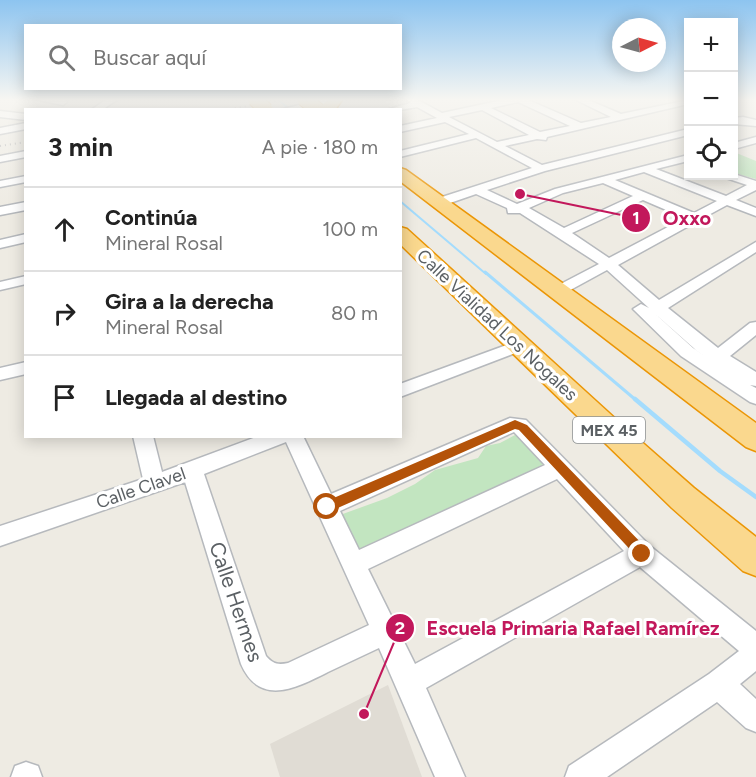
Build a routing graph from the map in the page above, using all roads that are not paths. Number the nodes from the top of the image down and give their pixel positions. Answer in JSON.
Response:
{"nodes":[{"id":1,"x":477,"y":135,"type":"edge"},
{"id":2,"x":478,"y":135,"type":"edge"},
{"id":3,"x":537,"y":135,"type":"edge"},
{"id":4,"x":538,"y":135,"type":"edge"},
{"id":5,"x":675,"y":135,"type":"edge"},
{"id":6,"x":756,"y":140,"type":"edge"},
{"id":7,"x":550,"y":142,"type":"dead end"},
{"id":8,"x":497,"y":145,"type":"junction"},
{"id":9,"x":738,"y":145,"type":"edge"},
{"id":10,"x":24,"y":154,"type":"edge"},
{"id":11,"x":402,"y":154,"type":"edge"},
{"id":12,"x":0,"y":159,"type":"edge"},
{"id":13,"x":684,"y":160,"type":"edge"},
{"id":14,"x":402,"y":167,"type":"edge"},
{"id":15,"x":541,"y":169,"type":"junction"},
{"id":16,"x":645,"y":169,"type":"junction"},
{"id":17,"x":402,"y":175,"type":"edge"},
{"id":18,"x":24,"y":179,"type":"edge"},
{"id":19,"x":603,"y":179,"type":"junction"},
{"id":20,"x":738,"y":179,"type":"edge"},
{"id":21,"x":0,"y":184,"type":"edge"},
{"id":22,"x":756,"y":185,"type":"edge"},
{"id":23,"x":478,"y":190,"type":"junction"},
{"id":24,"x":643,"y":196,"type":"junction"},
{"id":25,"x":446,"y":200,"type":"junction"},
{"id":26,"x":729,"y":201,"type":"junction"},
{"id":27,"x":24,"y":206,"type":"edge"},
{"id":28,"x":510,"y":207,"type":"junction"},
{"id":29,"x":0,"y":212,"type":"edge"},
{"id":30,"x":756,"y":212,"type":"edge"},
{"id":31,"x":697,"y":219,"type":"junction"},
{"id":32,"x":563,"y":233,"type":"junction"},
{"id":33,"x":24,"y":238,"type":"edge"},
{"id":34,"x":404,"y":239,"type":"edge"},
{"id":35,"x":489,"y":240,"type":"junction"},
{"id":36,"x":0,"y":244,"type":"edge"},
{"id":37,"x":756,"y":246,"type":"edge"},
{"id":38,"x":605,"y":268,"type":"junction"},
{"id":39,"x":24,"y":280,"type":"edge"},
{"id":40,"x":0,"y":286,"type":"edge"},
{"id":41,"x":558,"y":291,"type":"junction"},
{"id":42,"x":657,"y":308,"type":"junction"},
{"id":43,"x":756,"y":327,"type":"edge"},
{"id":44,"x":520,"y":345,"type":"junction"},
{"id":45,"x":717,"y":357,"type":"junction"},
{"id":46,"x":24,"y":368,"type":"edge"},
{"id":47,"x":0,"y":374,"type":"edge"},
{"id":48,"x":756,"y":380,"type":"edge"},
{"id":49,"x":402,"y":390,"type":"edge"},
{"id":50,"x":756,"y":397,"type":"edge"},
{"id":51,"x":143,"y":438,"type":"edge"},
{"id":52,"x":277,"y":438,"type":"edge"},
{"id":53,"x":294,"y":438,"type":"edge"},
{"id":54,"x":756,"y":439,"type":"edge"},
{"id":55,"x":561,"y":467,"type":"junction"},
{"id":56,"x":192,"y":470,"type":"junction"},
{"id":57,"x":154,"y":484,"type":"junction"},
{"id":58,"x":327,"y":507,"type":"junction"},
{"id":59,"x":0,"y":536,"type":"edge"},
{"id":60,"x":642,"y":554,"type":"junction"},
{"id":61,"x":756,"y":559,"type":"edge"},
{"id":62,"x":354,"y":564,"type":"junction"},
{"id":63,"x":386,"y":631,"type":"junction"},
{"id":64,"x":756,"y":648,"type":"edge"},
{"id":65,"x":756,"y":654,"type":"edge"},
{"id":66,"x":409,"y":682,"type":"junction"},
{"id":67,"x":719,"y":684,"type":"junction"},
{"id":68,"x":756,"y":718,"type":"edge"},
{"id":69,"x":450,"y":777,"type":"edge"},
{"id":70,"x":580,"y":777,"type":"edge"}],
"edges":[{"from":1,"to":11,"type":"street"},
{"from":2,"to":8,"type":"street"},
{"from":3,"to":8,"type":"street"},
{"from":4,"to":7,"type":"street"},
{"from":5,"to":15,"type":"street"},
{"from":6,"to":9,"type":"street"},
{"from":8,"to":15,"type":"street"},
{"from":10,"to":12,"type":"street"},
{"from":13,"to":16,"type":"street"},
{"from":14,"to":25,"type":"highway"},
{"from":15,"to":23,"type":"street"},
{"from":16,"to":19,"type":"street"},
{"from":16,"to":26,"type":"street"},
{"from":17,"to":35,"type":"highway"},
{"from":18,"to":21,"type":"street"},
{"from":19,"to":24,"type":"street"},
{"from":19,"to":28,"type":"street"},
{"from":20,"to":22,"type":"street"},
{"from":22,"to":26,"type":"street"},
{"from":23,"to":25,"type":"street"},
{"from":23,"to":28,"type":"street"},
{"from":24,"to":31,"type":"street"},
{"from":24,"to":32,"type":"street"},
{"from":25,"to":35,"type":"highway"},
{"from":26,"to":30,"type":"street"},
{"from":26,"to":31,"type":"street"},
{"from":27,"to":29,"type":"street"},
{"from":28,"to":32,"type":"street"},
{"from":28,"to":38,"type":"street"},
{"from":31,"to":38,"type":"street"},
{"from":32,"to":38,"type":"street"},
{"from":33,"to":36,"type":"street"},
{"from":34,"to":44,"type":"highway","name":"Calle Vialidad Los Nogales","number":"MEX 45"},
{"from":35,"to":41,"type":"highway"},
{"from":37,"to":42,"type":"street"},
{"from":38,"to":41,"type":"street"},
{"from":38,"to":42,"type":"street"},
{"from":38,"to":50,"type":"street"},
{"from":39,"to":40,"type":"street"},
{"from":41,"to":54,"type":"highway"},
{"from":42,"to":45,"type":"street"},
{"from":43,"to":45,"type":"street"},
{"from":44,"to":49,"type":"street"},
{"from":44,"to":61,"type":"highway","name":"Calle Vialidad Los Nogales","number":"MEX 45"},
{"from":45,"to":48,"type":"street"},
{"from":46,"to":47,"type":"street"},
{"from":51,"to":57,"type":"street"},
{"from":52,"to":56,"type":"street","name":"Calle Clavel"},
{"from":53,"to":58,"type":"street"},
{"from":55,"to":58,"type":"street"},
{"from":55,"to":60,"type":"street"},
{"from":55,"to":62,"type":"street"},
{"from":56,"to":57,"type":"street","name":"Calle Clavel"},
{"from":56,"to":63,"type":"street","name":"Calle Hermes"},
{"from":57,"to":59,"type":"street","name":"Calle Clavel"},
{"from":58,"to":62,"type":"street"},
{"from":60,"to":64,"type":"street"},
{"from":60,"to":66,"type":"street"},
{"from":62,"to":63,"type":"street"},
{"from":63,"to":66,"type":"street"},
{"from":65,"to":67,"type":"street"},
{"from":66,"to":69,"type":"street"},
{"from":67,"to":68,"type":"street"},
{"from":67,"to":70,"type":"street"}]}
